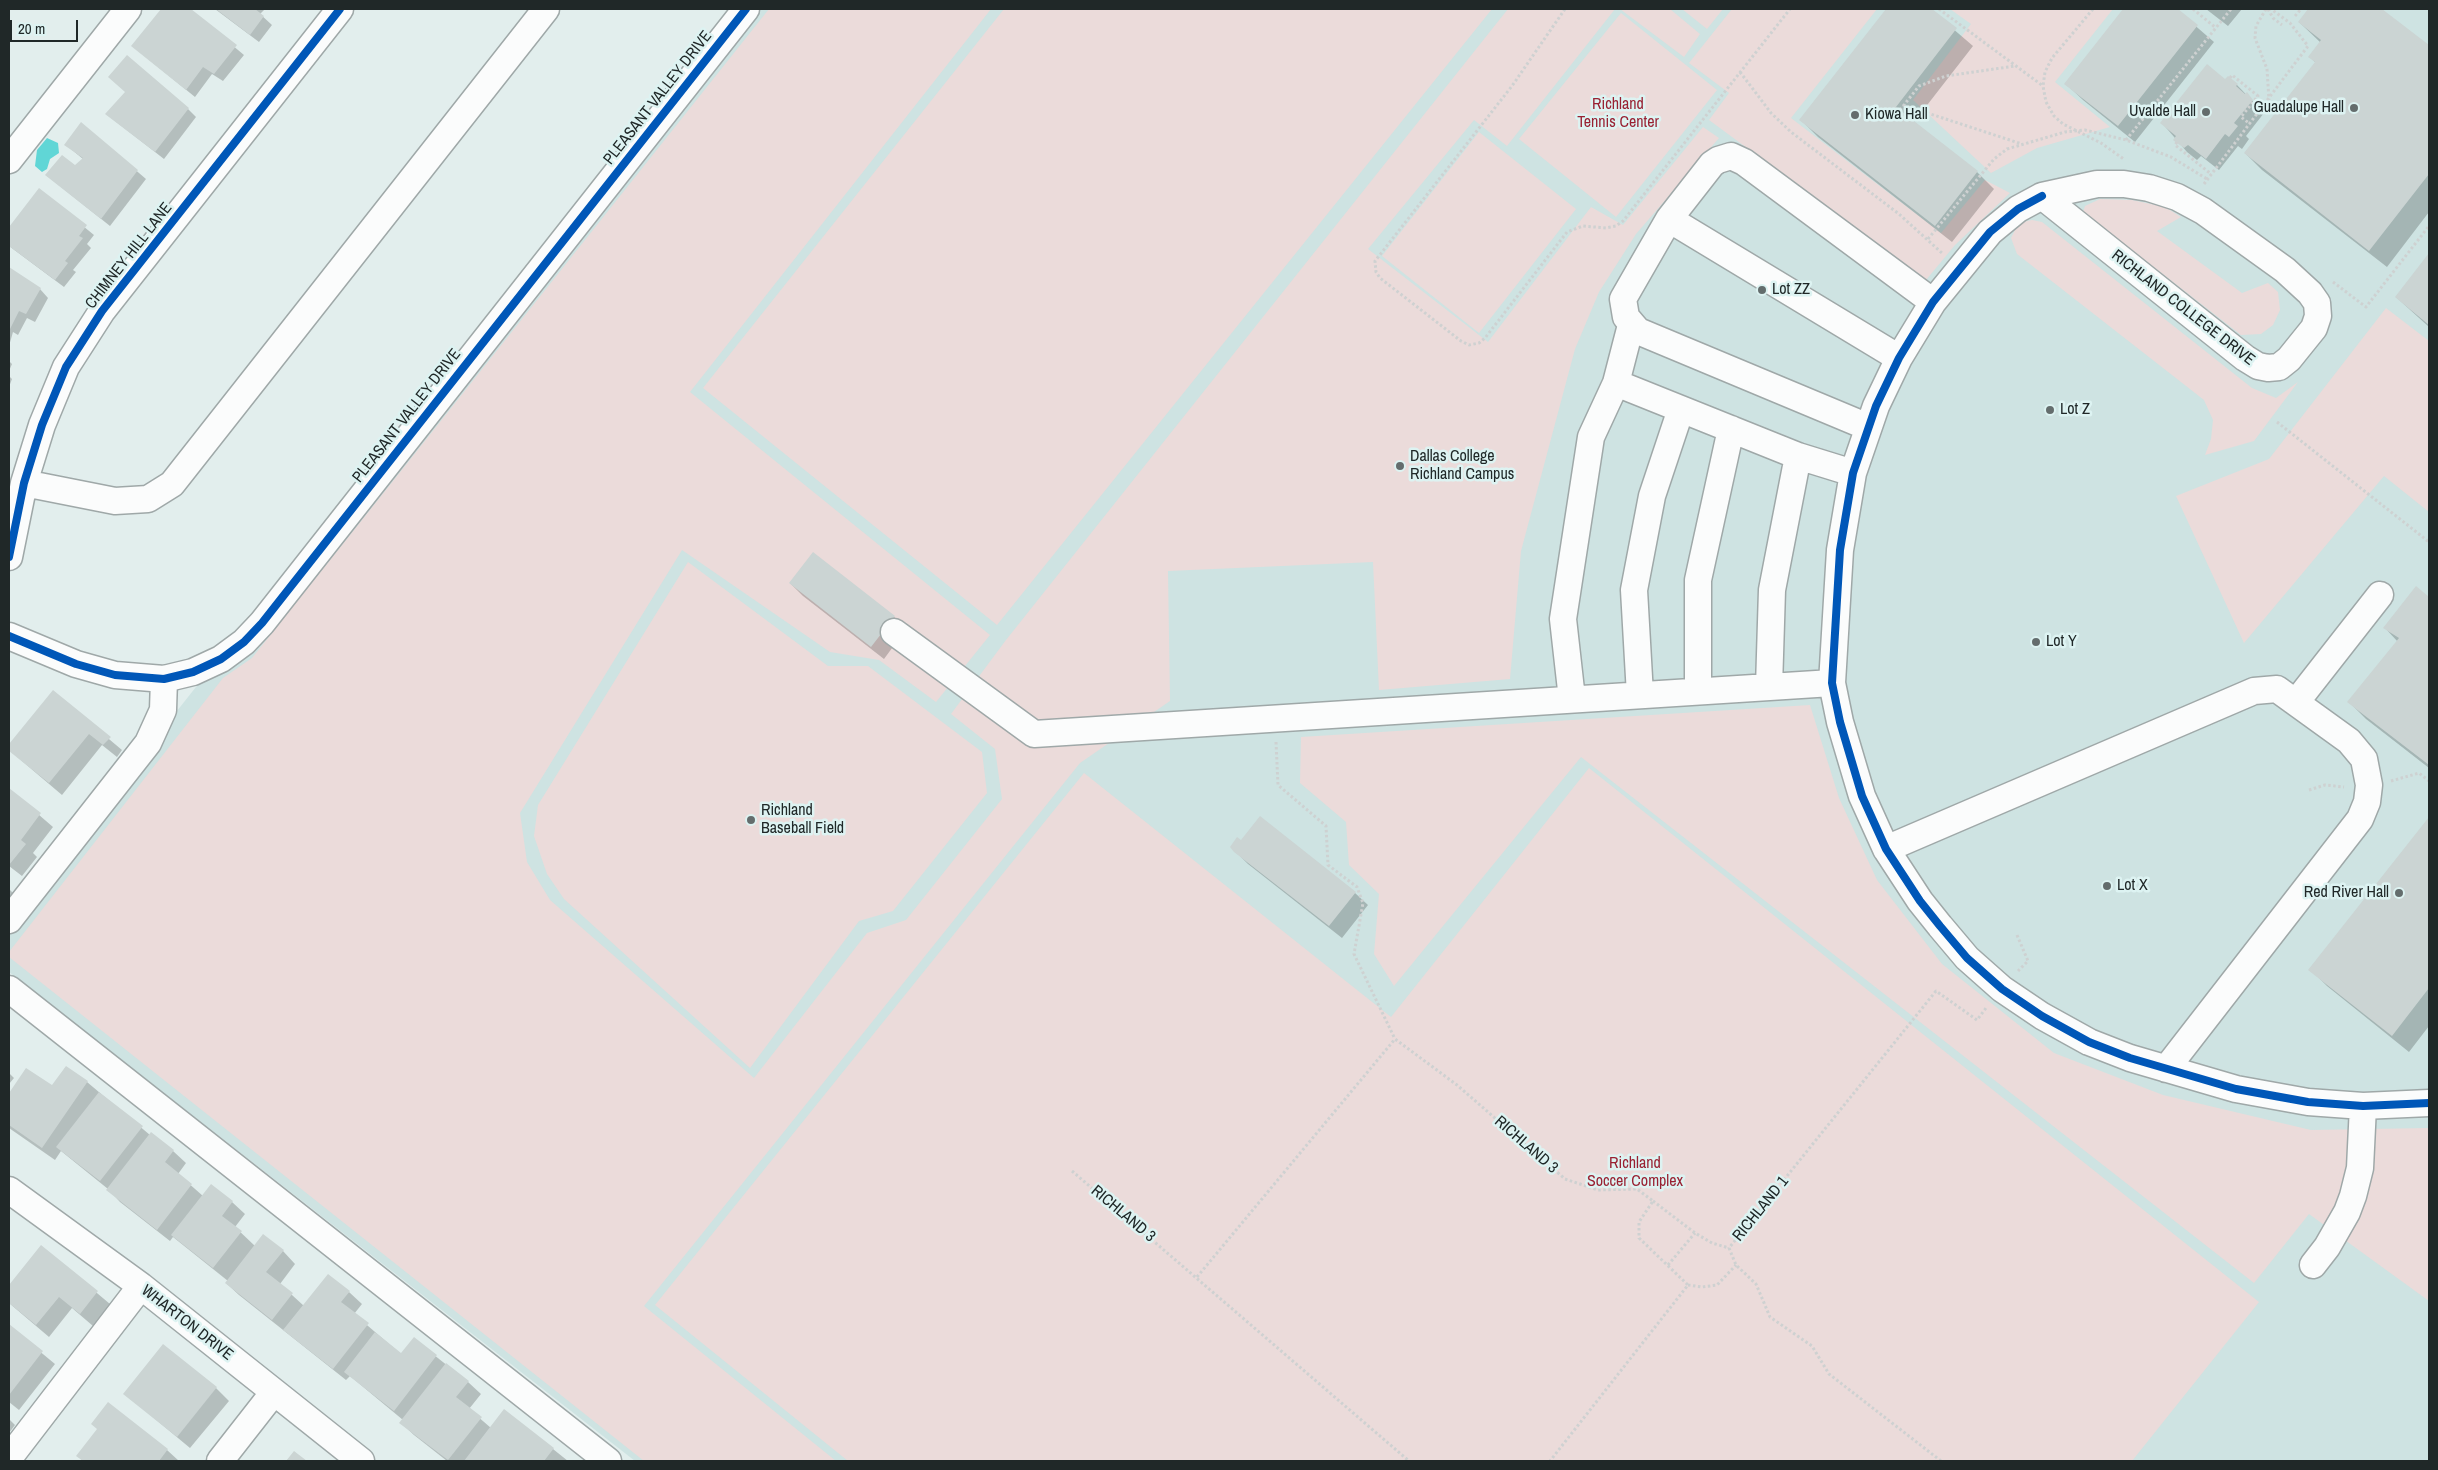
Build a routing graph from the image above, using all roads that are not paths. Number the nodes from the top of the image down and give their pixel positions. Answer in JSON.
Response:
{"nodes":[{"id":1,"x":128,"y":9,"type":"edge"},
{"id":2,"x":340,"y":9,"type":"edge"},
{"id":3,"x":546,"y":9,"type":"edge"},
{"id":4,"x":746,"y":9,"type":"edge"},
{"id":5,"x":9,"y":160,"type":"edge"},
{"id":6,"x":2042,"y":196,"type":"junction"},
{"id":7,"x":1669,"y":219,"type":"junction"},
{"id":8,"x":1933,"y":302,"type":"junction"},
{"id":9,"x":1631,"y":325,"type":"junction"},
{"id":10,"x":1899,"y":358,"type":"junction"},
{"id":11,"x":1616,"y":383,"type":"junction"},
{"id":12,"x":1681,"y":409,"type":"junction"},
{"id":13,"x":1868,"y":427,"type":"junction"},
{"id":14,"x":1732,"y":429,"type":"junction"},
{"id":15,"x":1798,"y":456,"type":"junction"},
{"id":16,"x":1853,"y":473,"type":"junction"},
{"id":17,"x":24,"y":483,"type":"junction"},
{"id":18,"x":9,"y":557,"type":"edge"},
{"id":19,"x":2380,"y":595,"type":"dead end"},
{"id":20,"x":894,"y":632,"type":"dead end"},
{"id":21,"x":9,"y":636,"type":"edge"},
{"id":22,"x":164,"y":678,"type":"junction"},
{"id":23,"x":1832,"y":683,"type":"junction"},
{"id":24,"x":1769,"y":687,"type":"junction"},
{"id":25,"x":1698,"y":691,"type":"junction"},
{"id":26,"x":1640,"y":695,"type":"junction"},
{"id":27,"x":1572,"y":699,"type":"junction"},
{"id":28,"x":2297,"y":701,"type":"junction"},
{"id":29,"x":1886,"y":849,"type":"junction"},
{"id":30,"x":9,"y":920,"type":"edge"},
{"id":31,"x":9,"y":989,"type":"edge"},
{"id":32,"x":2166,"y":1069,"type":"junction"},
{"id":33,"x":2429,"y":1103,"type":"edge"},
{"id":34,"x":2363,"y":1106,"type":"junction"},
{"id":35,"x":10,"y":1192,"type":"edge"},
{"id":36,"x":2313,"y":1265,"type":"dead end"},
{"id":37,"x":141,"y":1286,"type":"junction"},
{"id":38,"x":274,"y":1392,"type":"junction"},
{"id":39,"x":9,"y":1458,"type":"edge"},
{"id":40,"x":220,"y":1461,"type":"edge"},
{"id":41,"x":361,"y":1461,"type":"edge"},
{"id":42,"x":608,"y":1461,"type":"edge"}],
"edges":[{"from":1,"to":5,"type":"street"},
{"from":2,"to":17,"type":"street","name":"CHIMNEY HILL LANE"},
{"from":3,"to":17,"type":"street"},
{"from":4,"to":22,"type":"street","name":"PLEASANT VALLEY DRIVE"},
{"from":6,"to":6,"type":"street","name":"RICHLAND COLLEGE DRIVE"},
{"from":6,"to":8,"type":"street","name":"RICHLAND COLLEGE DRIVE"},
{"from":7,"to":8,"type":"street"},
{"from":7,"to":9,"type":"street"},
{"from":7,"to":10,"type":"street"},
{"from":8,"to":10,"type":"street","name":"RICHLAND COLLEGE DRIVE"},
{"from":9,"to":11,"type":"street"},
{"from":9,"to":13,"type":"street"},
{"from":10,"to":13,"type":"street","name":"RICHLAND COLLEGE DRIVE"},
{"from":11,"to":12,"type":"street"},
{"from":11,"to":27,"type":"street"},
{"from":12,"to":14,"type":"street"},
{"from":12,"to":26,"type":"street"},
{"from":13,"to":16,"type":"street","name":"RICHLAND COLLEGE DRIVE"},
{"from":14,"to":15,"type":"street"},
{"from":14,"to":25,"type":"street"},
{"from":15,"to":16,"type":"street"},
{"from":15,"to":24,"type":"street"},
{"from":16,"to":23,"type":"street","name":"RICHLAND COLLEGE DRIVE"},
{"from":17,"to":18,"type":"street","name":"CHIMNEY HILL LANE"},
{"from":19,"to":28,"type":"street"},
{"from":20,"to":27,"type":"street"},
{"from":21,"to":22,"type":"street","name":"PLEASANT VALLEY DRIVE"},
{"from":22,"to":30,"type":"street"},
{"from":23,"to":24,"type":"street"},
{"from":23,"to":29,"type":"street","name":"RICHLAND COLLEGE DRIVE"},
{"from":24,"to":25,"type":"street"},
{"from":25,"to":26,"type":"street"},
{"from":26,"to":27,"type":"street"},
{"from":28,"to":29,"type":"street"},
{"from":28,"to":32,"type":"street"},
{"from":29,"to":32,"type":"street","name":"RICHLAND COLLEGE DRIVE"},
{"from":31,"to":42,"type":"street"},
{"from":32,"to":34,"type":"street","name":"RICHLAND COLLEGE DRIVE"},
{"from":33,"to":34,"type":"street","name":"RICHLAND COLLEGE DRIVE"},
{"from":34,"to":36,"type":"street"},
{"from":35,"to":37,"type":"street","name":"WHARTON DRIVE"},
{"from":37,"to":38,"type":"street","name":"WHARTON DRIVE"},
{"from":37,"to":39,"type":"street"},
{"from":38,"to":40,"type":"street"},
{"from":38,"to":41,"type":"street","name":"WHARTON DRIVE"}]}
